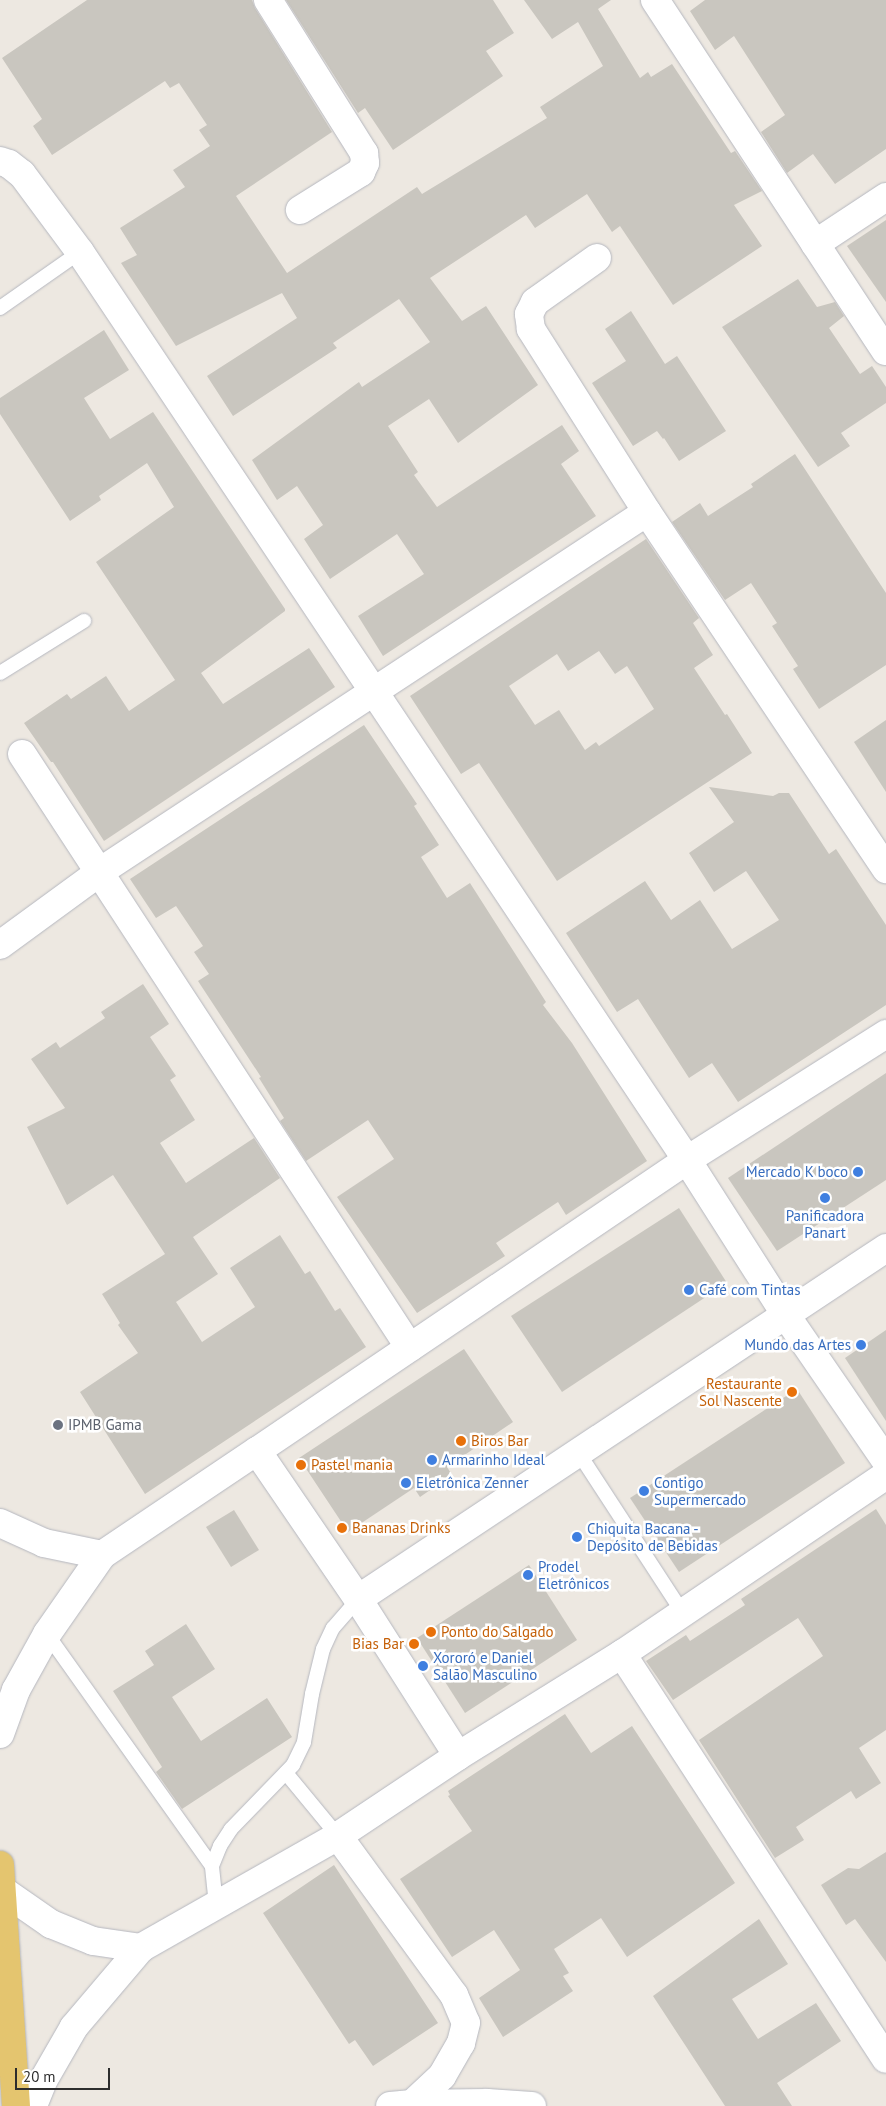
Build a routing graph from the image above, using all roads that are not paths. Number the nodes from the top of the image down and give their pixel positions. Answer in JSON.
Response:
{"nodes":[{"id":1,"x":268,"y":0,"type":"edge"},
{"id":2,"x":655,"y":0,"type":"edge"},
{"id":3,"x":0,"y":161,"type":"edge"},
{"id":4,"x":886,"y":197,"type":"edge"},
{"id":5,"x":300,"y":210,"type":"dead end"},
{"id":6,"x":815,"y":244,"type":"junction"},
{"id":7,"x":80,"y":252,"type":"junction"},
{"id":8,"x":597,"y":258,"type":"dead end"},
{"id":9,"x":0,"y":308,"type":"edge"},
{"id":10,"x":886,"y":350,"type":"edge"},
{"id":11,"x":647,"y":512,"type":"junction"},
{"id":12,"x":84,"y":621,"type":"dead end"},
{"id":13,"x":0,"y":673,"type":"edge"},
{"id":14,"x":373,"y":691,"type":"junction"},
{"id":15,"x":22,"y":754,"type":"dead end"},
{"id":16,"x":886,"y":869,"type":"edge"},
{"id":17,"x":101,"y":872,"type":"junction"},
{"id":18,"x":0,"y":945,"type":"edge"},
{"id":19,"x":886,"y":1034,"type":"edge"},
{"id":20,"x":687,"y":1160,"type":"junction"},
{"id":21,"x":886,"y":1248,"type":"edge"},
{"id":22,"x":785,"y":1314,"type":"junction"},
{"id":23,"x":410,"y":1348,"type":"junction"},
{"id":24,"x":257,"y":1451,"type":"junction"},
{"id":25,"x":578,"y":1452,"type":"junction"},
{"id":26,"x":886,"y":1462,"type":"edge"},
{"id":27,"x":886,"y":1475,"type":"edge"},
{"id":28,"x":0,"y":1523,"type":"edge"},
{"id":29,"x":102,"y":1554,"type":"junction"},
{"id":30,"x":358,"y":1599,"type":"junction"},
{"id":31,"x":684,"y":1613,"type":"junction"},
{"id":32,"x":46,"y":1634,"type":"junction"},
{"id":33,"x":622,"y":1654,"type":"junction"},
{"id":34,"x":0,"y":1734,"type":"edge"},
{"id":35,"x":458,"y":1756,"type":"junction"},
{"id":36,"x":286,"y":1773,"type":"junction"},
{"id":37,"x":338,"y":1836,"type":"junction"},
{"id":38,"x":212,"y":1866,"type":"junction"},
{"id":39,"x":1,"y":1877,"type":"edge"},
{"id":40,"x":216,"y":1905,"type":"junction"},
{"id":41,"x":141,"y":1948,"type":"junction"},
{"id":42,"x":3,"y":1951,"type":"edge"},
{"id":43,"x":886,"y":2059,"type":"edge"},
{"id":44,"x":401,"y":2105,"type":"edge"},
{"id":45,"x":16,"y":2106,"type":"edge"},
{"id":46,"x":33,"y":2106,"type":"edge"},
{"id":47,"x":532,"y":2106,"type":"edge"}],
"edges":[{"from":1,"to":5,"type":"street"},
{"from":2,"to":6,"type":"street"},
{"from":3,"to":7,"type":"street"},
{"from":4,"to":6,"type":"street"},
{"from":6,"to":10,"type":"street"},
{"from":7,"to":9,"type":"lane"},
{"from":7,"to":14,"type":"street"},
{"from":8,"to":11,"type":"street"},
{"from":11,"to":14,"type":"street"},
{"from":11,"to":16,"type":"street"},
{"from":12,"to":13,"type":"lane"},
{"from":14,"to":17,"type":"street"},
{"from":14,"to":20,"type":"street"},
{"from":15,"to":17,"type":"street"},
{"from":17,"to":18,"type":"street"},
{"from":17,"to":23,"type":"street"},
{"from":19,"to":20,"type":"street"},
{"from":20,"to":22,"type":"street"},
{"from":20,"to":23,"type":"street"},
{"from":21,"to":22,"type":"street"},
{"from":22,"to":25,"type":"street"},
{"from":22,"to":26,"type":"street"},
{"from":23,"to":24,"type":"street"},
{"from":24,"to":29,"type":"street"},
{"from":24,"to":30,"type":"street"},
{"from":25,"to":30,"type":"street"},
{"from":25,"to":31,"type":"lane"},
{"from":27,"to":31,"type":"street"},
{"from":28,"to":29,"type":"street"},
{"from":29,"to":32,"type":"street"},
{"from":30,"to":35,"type":"street"},
{"from":30,"to":36,"type":"lane"},
{"from":31,"to":33,"type":"street"},
{"from":32,"to":34,"type":"street"},
{"from":32,"to":38,"type":"lane"},
{"from":33,"to":35,"type":"street"},
{"from":33,"to":43,"type":"street"},
{"from":35,"to":37,"type":"street"},
{"from":36,"to":37,"type":"lane"},
{"from":36,"to":38,"type":"lane"},
{"from":37,"to":40,"type":"street"},
{"from":37,"to":44,"type":"street"},
{"from":38,"to":40,"type":"lane"},
{"from":39,"to":41,"type":"street"},
{"from":39,"to":42,"type":"main road"},
{"from":40,"to":41,"type":"street"},
{"from":41,"to":46,"type":"street"},
{"from":42,"to":45,"type":"main road"},
{"from":44,"to":47,"type":"street"}]}
